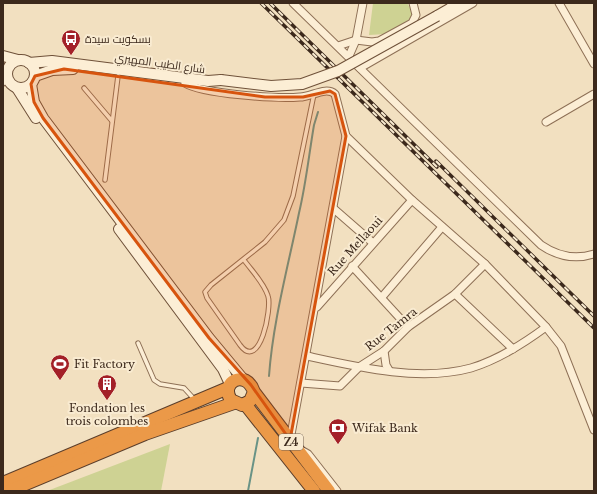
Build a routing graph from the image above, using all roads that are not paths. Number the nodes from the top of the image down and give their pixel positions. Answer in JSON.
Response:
{"nodes":[{"id":1,"x":294,"y":3,"type":"edge"},
{"id":2,"x":297,"y":3,"type":"edge"},
{"id":3,"x":364,"y":3,"type":"edge"},
{"id":4,"x":413,"y":3,"type":"edge"},
{"id":5,"x":467,"y":3,"type":"edge"},
{"id":6,"x":473,"y":3,"type":"edge"},
{"id":7,"x":559,"y":3,"type":"edge"},
{"id":8,"x":453,"y":5,"type":"edge"},
{"id":9,"x":301,"y":10,"type":"junction"},
{"id":10,"x":356,"y":40,"type":"junction"},
{"id":11,"x":338,"y":46,"type":"junction"},
{"id":12,"x":3,"y":56,"type":"edge"},
{"id":13,"x":349,"y":56,"type":"junction"},
{"id":14,"x":18,"y":60,"type":"junction"},
{"id":15,"x":29,"y":63,"type":"junction"},
{"id":16,"x":594,"y":64,"type":"edge"},
{"id":17,"x":360,"y":68,"type":"junction"},
{"id":18,"x":118,"y":76,"type":"junction"},
{"id":19,"x":5,"y":79,"type":"edge"},
{"id":20,"x":33,"y":80,"type":"junction"},
{"id":21,"x":208,"y":81,"type":"junction"},
{"id":22,"x":185,"y":84,"type":"junction"},
{"id":23,"x":17,"y":88,"type":"junction"},
{"id":24,"x":84,"y":88,"type":"dead end"},
{"id":25,"x":314,"y":94,"type":"junction"},
{"id":26,"x":594,"y":94,"type":"edge"},
{"id":27,"x":112,"y":121,"type":"junction"},
{"id":28,"x":546,"y":122,"type":"dead end"},
{"id":29,"x":346,"y":136,"type":"junction"},
{"id":30,"x":105,"y":180,"type":"dead end"},
{"id":31,"x":412,"y":200,"type":"junction"},
{"id":32,"x":334,"y":209,"type":"junction"},
{"id":33,"x":442,"y":227,"type":"junction"},
{"id":34,"x":374,"y":243,"type":"junction"},
{"id":35,"x":594,"y":254,"type":"edge"},
{"id":36,"x":244,"y":260,"type":"junction"},
{"id":37,"x":485,"y":264,"type":"junction"},
{"id":38,"x":352,"y":266,"type":"junction"},
{"id":39,"x":320,"y":282,"type":"junction"},
{"id":40,"x":331,"y":290,"type":"junction"},
{"id":41,"x":455,"y":294,"type":"junction"},
{"id":42,"x":382,"y":297,"type":"junction"},
{"id":43,"x":315,"y":308,"type":"junction"},
{"id":44,"x":408,"y":327,"type":"junction"},
{"id":45,"x":546,"y":327,"type":"junction"},
{"id":46,"x":138,"y":343,"type":"dead end"},
{"id":47,"x":513,"y":350,"type":"junction"},
{"id":48,"x":384,"y":351,"type":"junction"},
{"id":49,"x":307,"y":356,"type":"junction"},
{"id":50,"x":359,"y":367,"type":"junction"},
{"id":51,"x":389,"y":370,"type":"junction"},
{"id":52,"x":243,"y":379,"type":"junction"},
{"id":53,"x":301,"y":383,"type":"junction"},
{"id":54,"x":229,"y":386,"type":"junction"},
{"id":55,"x":254,"y":392,"type":"junction"},
{"id":56,"x":197,"y":402,"type":"junction"},
{"id":57,"x":240,"y":404,"type":"junction"},
{"id":58,"x":214,"y":411,"type":"junction"},
{"id":59,"x":258,"y":420,"type":"junction"},
{"id":60,"x":594,"y":430,"type":"edge"},
{"id":61,"x":293,"y":443,"type":"junction"},
{"id":62,"x":3,"y":483,"type":"edge"},
{"id":63,"x":9,"y":491,"type":"edge"},
{"id":64,"x":308,"y":491,"type":"edge"},
{"id":65,"x":314,"y":491,"type":"edge"},
{"id":66,"x":329,"y":491,"type":"edge"},
{"id":67,"x":337,"y":491,"type":"edge"}],
"edges":[{"from":1,"to":9,"type":"street"},
{"from":2,"to":9,"type":"street"},
{"from":3,"to":10,"type":"street"},
{"from":4,"to":10,"type":"street"},
{"from":5,"to":8,"type":"street"},
{"from":6,"to":17,"type":"street"},
{"from":7,"to":16,"type":"street"},
{"from":8,"to":21,"type":"street","bridge":true},
{"from":9,"to":11,"type":"street"},
{"from":10,"to":11,"type":"street"},
{"from":10,"to":13,"type":"street"},
{"from":11,"to":13,"type":"street"},
{"from":12,"to":14,"type":"street"},
{"from":13,"to":17,"type":"street"},
{"from":14,"to":15,"type":"street"},
{"from":14,"to":19,"type":"street"},
{"from":15,"to":20,"type":"street"},
{"from":15,"to":21,"type":"street","name":"شارع الطيب المهيري"},
{"from":17,"to":35,"type":"street"},
{"from":18,"to":20,"type":"street","name":"شارع الطيب المهيري"},
{"from":18,"to":22,"type":"street","name":"شارع الطيب المهيري"},
{"from":18,"to":27,"type":"lane"},
{"from":19,"to":23,"type":"street"},
{"from":20,"to":23,"type":"street"},
{"from":20,"to":52,"type":"street"},
{"from":21,"to":22,"type":"street","name":"شارع الطيب المهيري"},
{"from":22,"to":25,"type":"street"},
{"from":23,"to":54,"type":"street"},
{"from":24,"to":27,"type":"lane"},
{"from":25,"to":29,"type":"street"},
{"from":25,"to":36,"type":"lane"},
{"from":26,"to":28,"type":"street"},
{"from":27,"to":30,"type":"lane"},
{"from":29,"to":31,"type":"street"},
{"from":29,"to":32,"type":"street"},
{"from":31,"to":33,"type":"street"},
{"from":31,"to":34,"type":"street","name":"Rue Mellaoui"},
{"from":32,"to":34,"type":"street"},
{"from":32,"to":39,"type":"street"},
{"from":33,"to":37,"type":"street"},
{"from":33,"to":42,"type":"street"},
{"from":34,"to":38,"type":"street","name":"Rue Mellaoui"},
{"from":36,"to":36,"type":"lane"},
{"from":37,"to":41,"type":"street","name":"Rue Tamra"},
{"from":37,"to":45,"type":"street"},
{"from":38,"to":40,"type":"street","name":"Rue Mellaoui"},
{"from":38,"to":42,"type":"street"},
{"from":39,"to":40,"type":"street"},
{"from":39,"to":43,"type":"street"},
{"from":40,"to":43,"type":"street","name":"Rue Mellaoui"},
{"from":41,"to":44,"type":"street","name":"Rue Tamra"},
{"from":41,"to":47,"type":"street"},
{"from":42,"to":44,"type":"street"},
{"from":43,"to":49,"type":"street"},
{"from":44,"to":48,"type":"street","name":"Rue Tamra"},
{"from":45,"to":47,"type":"street"},
{"from":45,"to":60,"type":"street"},
{"from":46,"to":56,"type":"lane"},
{"from":47,"to":51,"type":"street"},
{"from":48,"to":50,"type":"street","name":"Rue Tamra"},
{"from":48,"to":51,"type":"street"},
{"from":49,"to":50,"type":"street"},
{"from":49,"to":53,"type":"street"},
{"from":50,"to":51,"type":"street"},
{"from":50,"to":53,"type":"street","name":"Rue Tamra"},
{"from":52,"to":54,"type":"highway"},
{"from":52,"to":55,"type":"highway"},
{"from":53,"to":61,"type":"street"},
{"from":54,"to":56,"type":"highway"},
{"from":54,"to":57,"type":"highway"},
{"from":55,"to":57,"type":"highway"},
{"from":55,"to":61,"type":"highway","number":"Z4"},
{"from":56,"to":62,"type":"highway"},
{"from":57,"to":58,"type":"highway"},
{"from":57,"to":59,"type":"highway","number":"Z4"},
{"from":58,"to":59,"type":"highway"},
{"from":58,"to":63,"type":"highway"},
{"from":59,"to":64,"type":"street"},
{"from":59,"to":65,"type":"highway","number":"Z4"},
{"from":61,"to":66,"type":"highway","number":"Z4"},
{"from":61,"to":67,"type":"street"}]}
